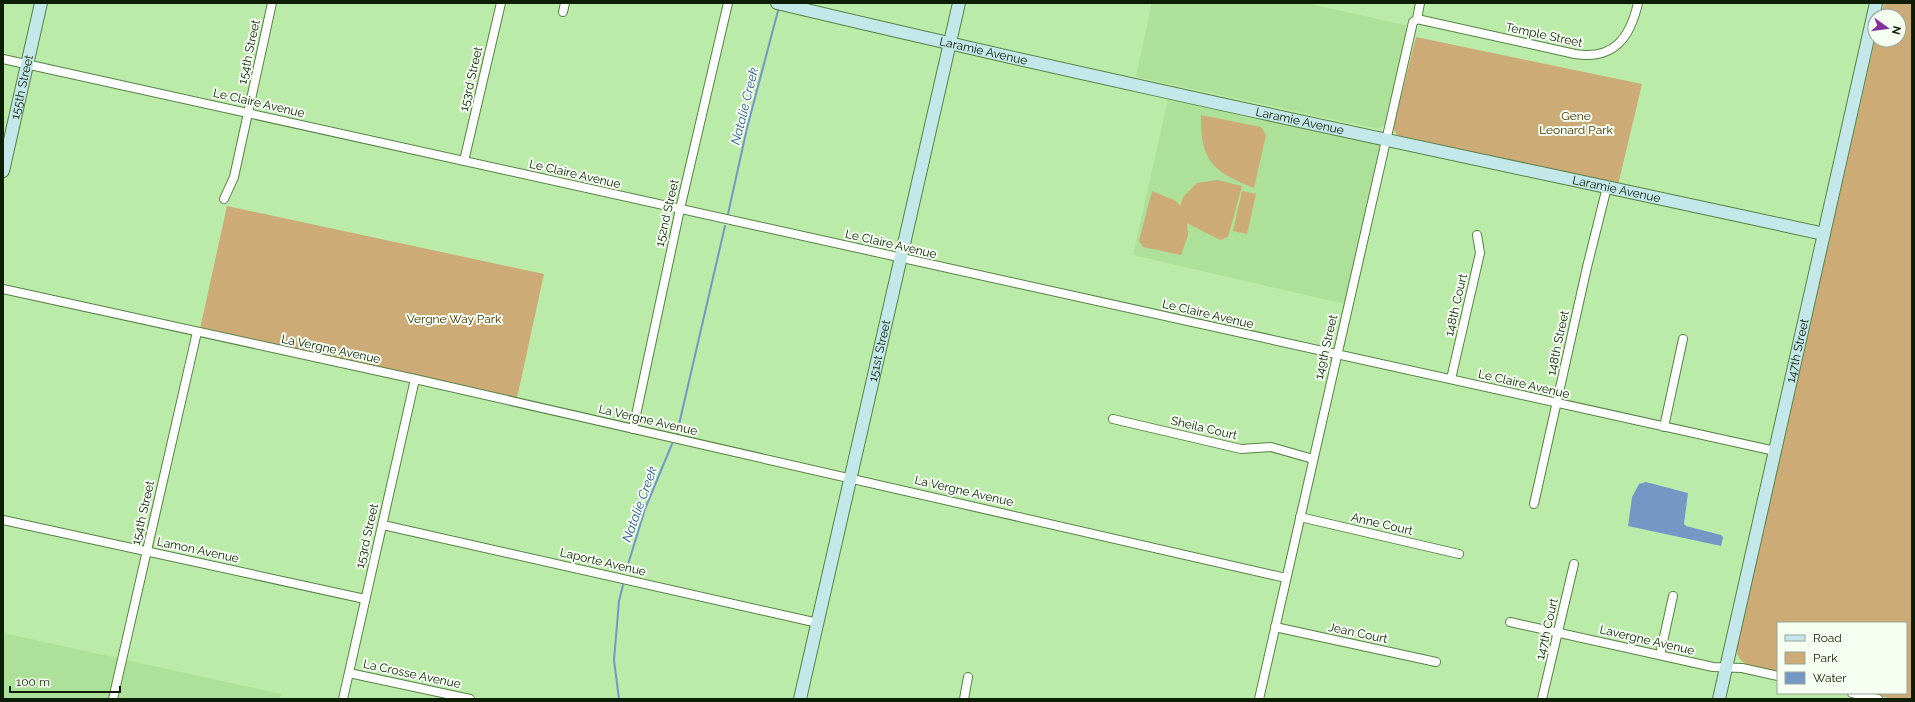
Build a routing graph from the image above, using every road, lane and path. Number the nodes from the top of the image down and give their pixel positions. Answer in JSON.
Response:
{"nodes":[{"id":1,"x":41,"y":3,"type":"edge"},
{"id":2,"x":272,"y":3,"type":"edge"},
{"id":3,"x":501,"y":3,"type":"edge"},
{"id":4,"x":565,"y":3,"type":"edge"},
{"id":5,"x":728,"y":3,"type":"edge"},
{"id":6,"x":959,"y":3,"type":"edge"},
{"id":7,"x":1420,"y":3,"type":"edge"},
{"id":8,"x":1638,"y":3,"type":"edge"},
{"id":9,"x":1876,"y":3,"type":"edge"},
{"id":10,"x":781,"y":4,"type":"edge"},
{"id":11,"x":563,"y":12,"type":"dead end"},
{"id":12,"x":1416,"y":19,"type":"junction"},
{"id":13,"x":950,"y":44,"type":"junction"},
{"id":14,"x":3,"y":59,"type":"edge"},
{"id":15,"x":27,"y":64,"type":"junction"},
{"id":16,"x":248,"y":113,"type":"junction"},
{"id":17,"x":1386,"y":141,"type":"junction"},
{"id":18,"x":464,"y":161,"type":"junction"},
{"id":19,"x":3,"y":171,"type":"edge"},
{"id":20,"x":1607,"y":187,"type":"junction"},
{"id":21,"x":224,"y":199,"type":"dead end"},
{"id":22,"x":680,"y":209,"type":"junction"},
{"id":23,"x":1824,"y":234,"type":"junction"},
{"id":24,"x":1477,"y":236,"type":"dead end"},
{"id":25,"x":901,"y":258,"type":"junction"},
{"id":26,"x":3,"y":288,"type":"edge"},
{"id":27,"x":197,"y":332,"type":"junction"},
{"id":28,"x":1683,"y":339,"type":"dead end"},
{"id":29,"x":1337,"y":355,"type":"junction"},
{"id":30,"x":415,"y":379,"type":"junction"},
{"id":31,"x":1451,"y":379,"type":"junction"},
{"id":32,"x":1558,"y":404,"type":"junction"},
{"id":33,"x":1113,"y":419,"type":"dead end"},
{"id":34,"x":1664,"y":427,"type":"junction"},
{"id":35,"x":633,"y":429,"type":"junction"},
{"id":36,"x":1775,"y":451,"type":"junction"},
{"id":37,"x":1313,"y":458,"type":"junction"},
{"id":38,"x":851,"y":478,"type":"junction"},
{"id":39,"x":1534,"y":504,"type":"dead end"},
{"id":40,"x":1300,"y":517,"type":"junction"},
{"id":41,"x":3,"y":520,"type":"edge"},
{"id":42,"x":383,"y":525,"type":"junction"},
{"id":43,"x":147,"y":551,"type":"junction"},
{"id":44,"x":1459,"y":554,"type":"dead end"},
{"id":45,"x":1574,"y":564,"type":"dead end"},
{"id":46,"x":1286,"y":578,"type":"junction"},
{"id":47,"x":1673,"y":596,"type":"dead end"},
{"id":48,"x":365,"y":599,"type":"junction"},
{"id":49,"x":818,"y":622,"type":"junction"},
{"id":50,"x":1510,"y":622,"type":"dead end"},
{"id":51,"x":1275,"y":627,"type":"junction"},
{"id":52,"x":1558,"y":632,"type":"junction"},
{"id":53,"x":1660,"y":655,"type":"junction"},
{"id":54,"x":1436,"y":662,"type":"dead end"},
{"id":55,"x":1726,"y":668,"type":"junction"},
{"id":56,"x":349,"y":672,"type":"junction"},
{"id":57,"x":1777,"y":676,"type":"edge"},
{"id":58,"x":968,"y":677,"type":"dead end"},
{"id":59,"x":1856,"y":694,"type":"edge"},
{"id":60,"x":113,"y":699,"type":"edge"},
{"id":61,"x":343,"y":699,"type":"edge"},
{"id":62,"x":470,"y":699,"type":"edge"},
{"id":63,"x":800,"y":699,"type":"edge"},
{"id":64,"x":964,"y":699,"type":"edge"},
{"id":65,"x":1259,"y":699,"type":"edge"},
{"id":66,"x":1542,"y":699,"type":"edge"},
{"id":67,"x":1719,"y":699,"type":"edge"},
{"id":68,"x":1878,"y":699,"type":"edge"}],
"edges":[{"from":1,"to":15,"type":"street","name":"155th Street"},
{"from":2,"to":16,"type":"street","name":"154th Street"},
{"from":3,"to":18,"type":"street","name":"153rd Street"},
{"from":4,"to":11,"type":"street"},
{"from":5,"to":22,"type":"street","name":"152nd Street"},
{"from":6,"to":13,"type":"street","name":"151st Street"},
{"from":7,"to":12,"type":"street","name":"149th Street"},
{"from":8,"to":12,"type":"street","name":"Temple Street"},
{"from":9,"to":23,"type":"street","name":"147th Street"},
{"from":10,"to":13,"type":"street","name":"Laramie Avenue"},
{"from":12,"to":17,"type":"street","name":"149th Street"},
{"from":13,"to":17,"type":"street","name":"Laramie Avenue"},
{"from":13,"to":25,"type":"street","name":"151st Street"},
{"from":14,"to":15,"type":"street","name":"Le Claire Avenue"},
{"from":15,"to":16,"type":"street","name":"Le Claire Avenue"},
{"from":15,"to":19,"type":"street","name":"155th Street"},
{"from":16,"to":18,"type":"street","name":"Le Claire Avenue"},
{"from":16,"to":21,"type":"street","name":"154th Street"},
{"from":17,"to":20,"type":"street","name":"Laramie Avenue"},
{"from":17,"to":29,"type":"street","name":"149th Street"},
{"from":18,"to":22,"type":"street","name":"Le Claire Avenue"},
{"from":20,"to":23,"type":"street","name":"Laramie Avenue"},
{"from":20,"to":32,"type":"street","name":"148th Street"},
{"from":22,"to":25,"type":"street","name":"Le Claire Avenue"},
{"from":22,"to":35,"type":"street","name":"152nd Street"},
{"from":23,"to":36,"type":"street","name":"147th Street"},
{"from":24,"to":31,"type":"street","name":"148th Court"},
{"from":25,"to":29,"type":"street","name":"Le Claire Avenue"},
{"from":25,"to":38,"type":"street","name":"151st Street"},
{"from":26,"to":27,"type":"street","name":"La Vergne Avenue"},
{"from":27,"to":30,"type":"street","name":"La Vergne Avenue"},
{"from":27,"to":43,"type":"street","name":"154th Street"},
{"from":28,"to":34,"type":"street"},
{"from":29,"to":31,"type":"street","name":"Le Claire Avenue"},
{"from":29,"to":37,"type":"street","name":"149th Street"},
{"from":30,"to":35,"type":"street","name":"La Vergne Avenue"},
{"from":30,"to":42,"type":"street","name":"153rd Street"},
{"from":31,"to":32,"type":"street","name":"Le Claire Avenue"},
{"from":32,"to":34,"type":"street","name":"Le Claire Avenue"},
{"from":32,"to":39,"type":"street","name":"148th Street"},
{"from":33,"to":37,"type":"street","name":"Sheila Court"},
{"from":34,"to":36,"type":"street","name":"Le Claire Avenue"},
{"from":35,"to":38,"type":"street","name":"La Vergne Avenue"},
{"from":36,"to":55,"type":"street","name":"147th Street"},
{"from":37,"to":40,"type":"street","name":"149th Street"},
{"from":38,"to":46,"type":"street","name":"La Vergne Avenue"},
{"from":38,"to":49,"type":"street","name":"151st Street"},
{"from":40,"to":44,"type":"street","name":"Anne Court"},
{"from":40,"to":46,"type":"street","name":"149th Street"},
{"from":41,"to":43,"type":"street","name":"Lamon Avenue"},
{"from":42,"to":48,"type":"street","name":"153rd Street"},
{"from":42,"to":49,"type":"street","name":"Laporte Avenue"},
{"from":43,"to":48,"type":"street","name":"Lamon Avenue"},
{"from":43,"to":60,"type":"street","name":"154th Street"},
{"from":45,"to":52,"type":"street","name":"147th Court"},
{"from":46,"to":51,"type":"street","name":"149th Street"},
{"from":47,"to":53,"type":"street"},
{"from":48,"to":56,"type":"street","name":"153rd Street"},
{"from":49,"to":63,"type":"street","name":"151st Street"},
{"from":50,"to":52,"type":"street","name":"Lavergne Avenue"},
{"from":51,"to":54,"type":"street","name":"Jean Court"},
{"from":51,"to":65,"type":"street","name":"149th Street"},
{"from":52,"to":53,"type":"street","name":"Lavergne Avenue"},
{"from":52,"to":66,"type":"street","name":"147th Court"},
{"from":53,"to":55,"type":"street","name":"Lavergne Avenue"},
{"from":55,"to":57,"type":"street","name":"Lavergne Avenue"},
{"from":55,"to":67,"type":"street","name":"147th Street"},
{"from":56,"to":61,"type":"street","name":"153rd Street"},
{"from":56,"to":62,"type":"street","name":"La Crosse Avenue"},
{"from":58,"to":64,"type":"street"},
{"from":59,"to":68,"type":"street"}]}
